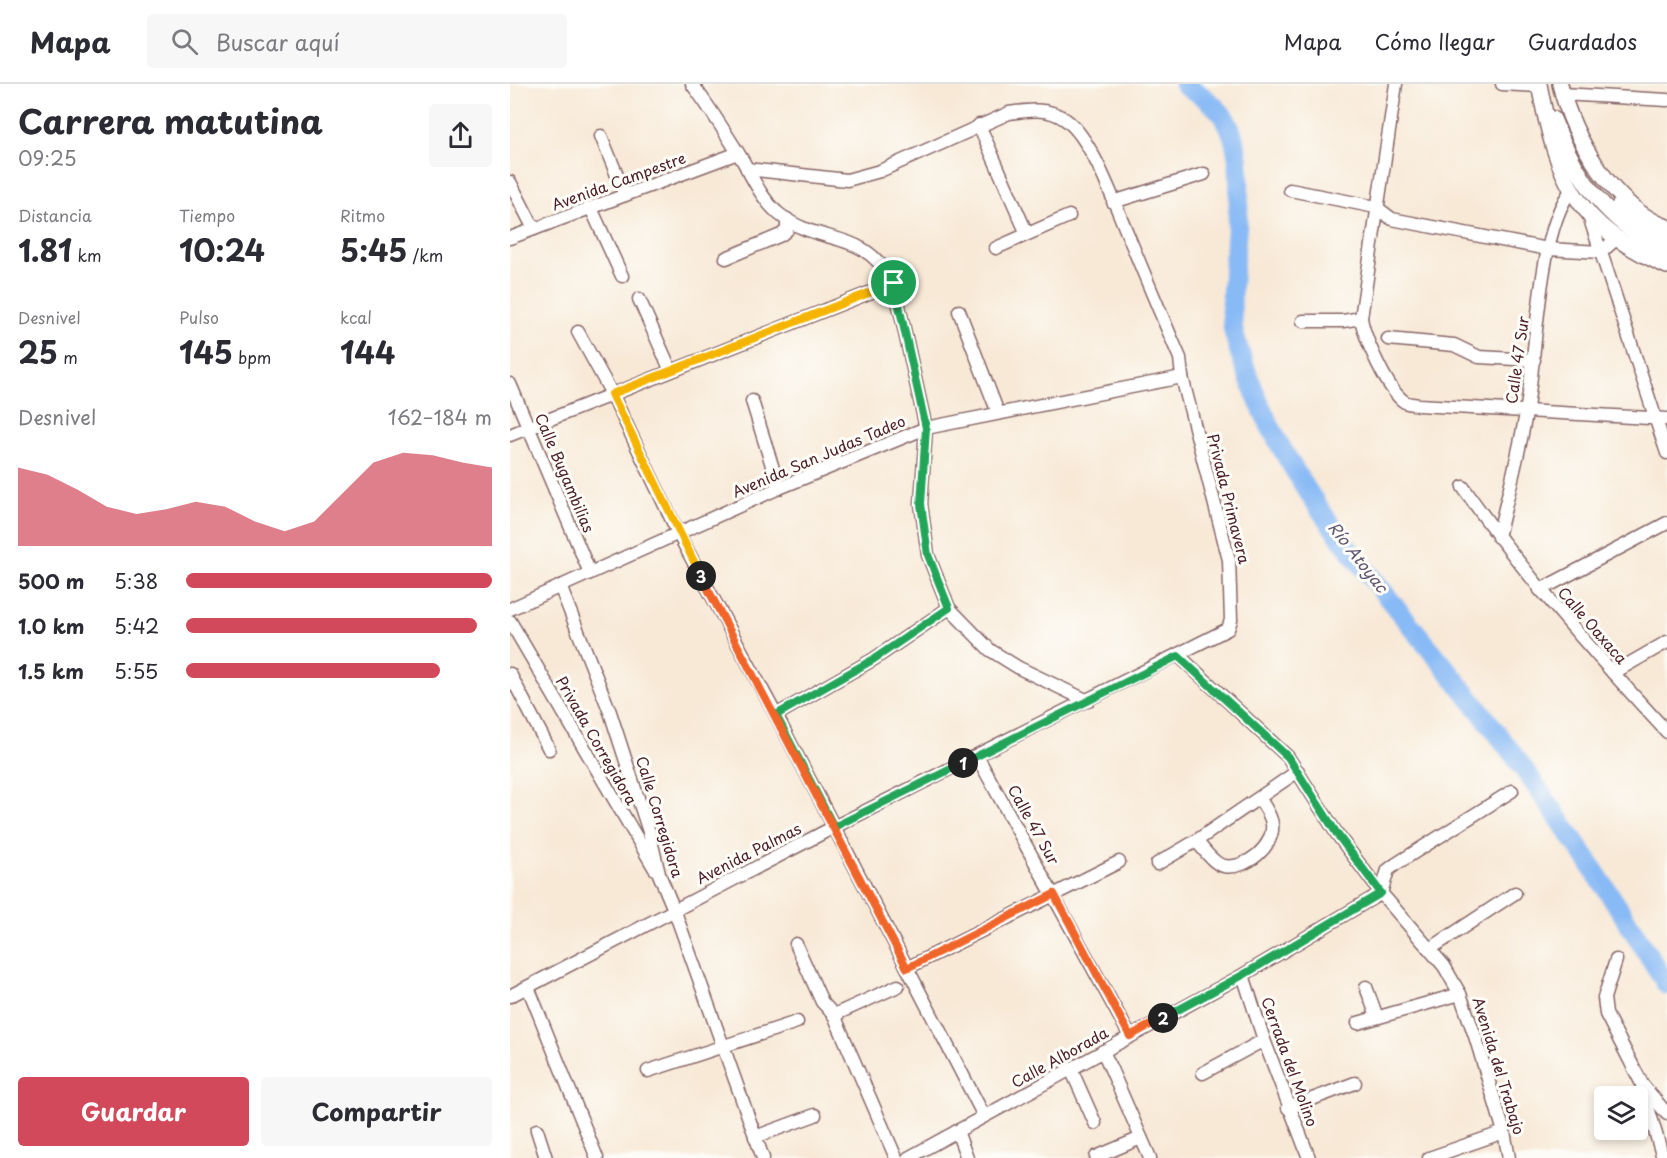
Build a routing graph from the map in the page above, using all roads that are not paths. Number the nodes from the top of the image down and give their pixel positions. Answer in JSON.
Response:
{"nodes":[{"id":1,"x":692,"y":84,"type":"edge"},
{"id":2,"x":1396,"y":84,"type":"edge"},
{"id":3,"x":1502,"y":84,"type":"edge"},
{"id":4,"x":1539,"y":85,"type":"edge"},
{"id":5,"x":1564,"y":87,"type":"edge"},
{"id":6,"x":1667,"y":100,"type":"edge"},
{"id":7,"x":979,"y":125,"type":"junction"},
{"id":8,"x":1575,"y":130,"type":"junction"},
{"id":9,"x":601,"y":136,"type":"dead end"},
{"id":10,"x":738,"y":153,"type":"junction"},
{"id":11,"x":747,"y":169,"type":"junction"},
{"id":12,"x":1204,"y":174,"type":"dead end"},
{"id":13,"x":510,"y":182,"type":"edge"},
{"id":14,"x":1290,"y":190,"type":"dead end"},
{"id":15,"x":1572,"y":190,"type":"junction"},
{"id":16,"x":625,"y":195,"type":"junction"},
{"id":17,"x":1113,"y":202,"type":"junction"},
{"id":18,"x":1376,"y":207,"type":"junction"},
{"id":19,"x":1611,"y":207,"type":"junction"},
{"id":20,"x":591,"y":208,"type":"junction"},
{"id":21,"x":1069,"y":216,"type":"dead end"},
{"id":22,"x":1589,"y":216,"type":"junction"},
{"id":23,"x":788,"y":219,"type":"junction"},
{"id":24,"x":1667,"y":227,"type":"edge"},
{"id":25,"x":534,"y":230,"type":"junction"},
{"id":26,"x":1028,"y":234,"type":"junction"},
{"id":27,"x":510,"y":238,"type":"edge"},
{"id":28,"x":1615,"y":240,"type":"junction"},
{"id":29,"x":1667,"y":241,"type":"edge"},
{"id":30,"x":996,"y":248,"type":"dead end"},
{"id":31,"x":1548,"y":249,"type":"junction"},
{"id":32,"x":1602,"y":252,"type":"junction"},
{"id":33,"x":1667,"y":253,"type":"edge"},
{"id":34,"x":726,"y":258,"type":"dead end"},
{"id":35,"x":1667,"y":267,"type":"edge"},
{"id":36,"x":622,"y":276,"type":"dead end"},
{"id":37,"x":894,"y":283,"type":"junction"},
{"id":38,"x":639,"y":299,"type":"dead end"},
{"id":39,"x":959,"y":311,"type":"dead end"},
{"id":40,"x":1361,"y":318,"type":"junction"},
{"id":41,"x":1303,"y":321,"type":"dead end"},
{"id":42,"x":578,"y":332,"type":"dead end"},
{"id":43,"x":1388,"y":339,"type":"dead end"},
{"id":44,"x":1534,"y":360,"type":"junction"},
{"id":45,"x":671,"y":371,"type":"junction"},
{"id":46,"x":1182,"y":372,"type":"junction"},
{"id":47,"x":510,"y":384,"type":"edge"},
{"id":48,"x":612,"y":394,"type":"junction"},
{"id":49,"x":753,"y":401,"type":"dead end"},
{"id":50,"x":1527,"y":409,"type":"junction"},
{"id":51,"x":998,"y":413,"type":"junction"},
{"id":52,"x":1662,"y":419,"type":"edge"},
{"id":53,"x":529,"y":428,"type":"junction"},
{"id":54,"x":926,"y":428,"type":"junction"},
{"id":55,"x":510,"y":435,"type":"edge"},
{"id":56,"x":1667,"y":453,"type":"edge"},
{"id":57,"x":1463,"y":487,"type":"dead end"},
{"id":58,"x":779,"y":488,"type":"junction"},
{"id":59,"x":1667,"y":523,"type":"edge"},
{"id":60,"x":679,"y":535,"type":"junction"},
{"id":61,"x":1498,"y":537,"type":"junction"},
{"id":62,"x":590,"y":573,"type":"junction"},
{"id":63,"x":560,"y":586,"type":"junction"},
{"id":64,"x":1540,"y":590,"type":"junction"},
{"id":65,"x":949,"y":608,"type":"junction"},
{"id":66,"x":510,"y":609,"type":"edge"},
{"id":67,"x":510,"y":621,"type":"edge"},
{"id":68,"x":1228,"y":629,"type":"joint"},
{"id":69,"x":1667,"y":642,"type":"edge"},
{"id":70,"x":1178,"y":656,"type":"junction"},
{"id":71,"x":1612,"y":673,"type":"junction"},
{"id":72,"x":510,"y":674,"type":"edge"},
{"id":73,"x":1088,"y":701,"type":"junction"},
{"id":74,"x":776,"y":715,"type":"junction"},
{"id":75,"x":1667,"y":732,"type":"edge"},
{"id":76,"x":549,"y":749,"type":"dead end"},
{"id":77,"x":977,"y":756,"type":"junction"},
{"id":78,"x":1298,"y":771,"type":"junction"},
{"id":79,"x":1512,"y":791,"type":"dead end"},
{"id":80,"x":1260,"y":799,"type":"junction"},
{"id":81,"x":834,"y":827,"type":"junction"},
{"id":82,"x":1196,"y":841,"type":"junction"},
{"id":83,"x":1119,"y":862,"type":"dead end"},
{"id":84,"x":1156,"y":864,"type":"dead end"},
{"id":85,"x":658,"y":874,"type":"junction"},
{"id":86,"x":1381,"y":893,"type":"junction"},
{"id":87,"x":1515,"y":893,"type":"dead end"},
{"id":88,"x":1054,"y":894,"type":"junction"},
{"id":89,"x":674,"y":909,"type":"junction"},
{"id":90,"x":796,"y":944,"type":"dead end"},
{"id":91,"x":1430,"y":949,"type":"junction"},
{"id":92,"x":1616,"y":960,"type":"dead end"},
{"id":93,"x":907,"y":968,"type":"junction"},
{"id":94,"x":1243,"y":975,"type":"junction"},
{"id":95,"x":898,"y":986,"type":"dead end"},
{"id":96,"x":528,"y":987,"type":"junction"},
{"id":97,"x":1366,"y":987,"type":"dead end"},
{"id":98,"x":1460,"y":994,"type":"junction"},
{"id":99,"x":510,"y":996,"type":"edge"},
{"id":100,"x":834,"y":1015,"type":"junction"},
{"id":101,"x":1377,"y":1017,"type":"junction"},
{"id":102,"x":797,"y":1022,"type":"dead end"},
{"id":103,"x":1358,"y":1023,"type":"dead end"},
{"id":104,"x":1130,"y":1036,"type":"junction"},
{"id":105,"x":1264,"y":1040,"type":"junction"},
{"id":106,"x":723,"y":1047,"type":"junction"},
{"id":107,"x":1103,"y":1051,"type":"junction"},
{"id":108,"x":1071,"y":1069,"type":"junction"},
{"id":109,"x":648,"y":1071,"type":"dead end"},
{"id":110,"x":1203,"y":1073,"type":"dead end"},
{"id":111,"x":1355,"y":1083,"type":"dead end"},
{"id":112,"x":1642,"y":1084,"type":"junction"},
{"id":113,"x":1288,"y":1108,"type":"junction"},
{"id":114,"x":1667,"y":1114,"type":"edge"},
{"id":115,"x":815,"y":1115,"type":"dead end"},
{"id":116,"x":984,"y":1116,"type":"junction"},
{"id":117,"x":1095,"y":1123,"type":"dead end"},
{"id":118,"x":537,"y":1130,"type":"dead end"},
{"id":119,"x":957,"y":1131,"type":"junction"},
{"id":120,"x":1504,"y":1132,"type":"junction"},
{"id":121,"x":755,"y":1137,"type":"junction"},
{"id":122,"x":1141,"y":1138,"type":"junction"},
{"id":123,"x":1096,"y":1157,"type":"edge"},
{"id":124,"x":546,"y":1158,"type":"edge"},
{"id":125,"x":597,"y":1158,"type":"edge"},
{"id":126,"x":763,"y":1158,"type":"edge"},
{"id":127,"x":896,"y":1158,"type":"edge"},
{"id":128,"x":908,"y":1158,"type":"edge"},
{"id":129,"x":967,"y":1158,"type":"edge"},
{"id":130,"x":1150,"y":1158,"type":"edge"},
{"id":131,"x":1309,"y":1158,"type":"edge"},
{"id":132,"x":1432,"y":1158,"type":"edge"},
{"id":133,"x":1509,"y":1158,"type":"edge"},
{"id":134,"x":1663,"y":1158,"type":"edge"}],
"edges":[{"from":1,"to":10,"type":"street"},
{"from":2,"to":18,"type":"street"},
{"from":3,"to":4,"type":"street"},
{"from":4,"to":15,"type":"main road"},
{"from":4,"to":19,"type":"main road"},
{"from":5,"to":6,"type":"street"},
{"from":5,"to":8,"type":"main road"},
{"from":7,"to":11,"type":"street","name":"Privada Primavera"},
{"from":7,"to":17,"type":"street","name":"Privada Primavera"},
{"from":7,"to":26,"type":"street"},
{"from":8,"to":19,"type":"main road"},
{"from":8,"to":24,"type":"main road"},
{"from":9,"to":16,"type":"street"},
{"from":10,"to":11,"type":"street"},
{"from":10,"to":16,"type":"street","name":"Avenida Campestre"},
{"from":11,"to":23,"type":"street"},
{"from":12,"to":17,"type":"street"},
{"from":13,"to":25,"type":"street"},
{"from":14,"to":18,"type":"street"},
{"from":15,"to":22,"type":"main road"},
{"from":15,"to":31,"type":"street","name":"Calle 47 Sur"},
{"from":16,"to":20,"type":"street","name":"Avenida Campestre"},
{"from":17,"to":46,"type":"street","name":"Privada Primavera"},
{"from":18,"to":31,"type":"street"},
{"from":18,"to":40,"type":"street"},
{"from":19,"to":29,"type":"main road"},
{"from":19,"to":33,"type":"main road"},
{"from":20,"to":25,"type":"street","name":"Avenida Campestre"},
{"from":20,"to":36,"type":"street"},
{"from":21,"to":26,"type":"street"},
{"from":22,"to":28,"type":"main road"},
{"from":22,"to":32,"type":"street"},
{"from":23,"to":34,"type":"street"},
{"from":23,"to":37,"type":"street"},
{"from":25,"to":27,"type":"street","name":"Avenida Campestre"},
{"from":26,"to":30,"type":"street"},
{"from":28,"to":32,"type":"street"},
{"from":28,"to":35,"type":"main road"},
{"from":31,"to":32,"type":"street"},
{"from":31,"to":44,"type":"street","name":"Calle 47 Sur"},
{"from":32,"to":52,"type":"street"},
{"from":37,"to":45,"type":"street"},
{"from":37,"to":54,"type":"street"},
{"from":38,"to":45,"type":"street"},
{"from":39,"to":51,"type":"street"},
{"from":40,"to":41,"type":"street"},
{"from":40,"to":50,"type":"street"},
{"from":42,"to":48,"type":"street"},
{"from":43,"to":44,"type":"street"},
{"from":44,"to":50,"type":"street","name":"Calle 47 Sur"},
{"from":45,"to":48,"type":"street"},
{"from":46,"to":51,"type":"street","name":"Avenida San Judas Tadeo"},
{"from":46,"to":68,"type":"street","name":"Privada Primavera"},
{"from":47,"to":53,"type":"street","name":"Calle Bugambilias"},
{"from":48,"to":53,"type":"street"},
{"from":48,"to":60,"type":"street"},
{"from":49,"to":58,"type":"street"},
{"from":50,"to":52,"type":"street"},
{"from":50,"to":61,"type":"street","name":"Calle 47 Sur"},
{"from":51,"to":54,"type":"street","name":"Avenida San Judas Tadeo"},
{"from":52,"to":56,"type":"street"},
{"from":53,"to":55,"type":"street"},
{"from":53,"to":62,"type":"street","name":"Calle Bugambilias"},
{"from":54,"to":58,"type":"street","name":"Avenida San Judas Tadeo"},
{"from":54,"to":65,"type":"street"},
{"from":57,"to":61,"type":"street","name":"Calle Oaxaca"},
{"from":58,"to":60,"type":"street","name":"Avenida San Judas Tadeo"},
{"from":59,"to":64,"type":"street"},
{"from":60,"to":62,"type":"street","name":"Avenida San Judas Tadeo"},
{"from":60,"to":74,"type":"street"},
{"from":61,"to":64,"type":"street","name":"Calle Oaxaca"},
{"from":62,"to":63,"type":"street","name":"Avenida San Judas Tadeo"},
{"from":63,"to":66,"type":"street","name":"Avenida San Judas Tadeo"},
{"from":63,"to":85,"type":"street","name":"Calle Corregidora"},
{"from":64,"to":71,"type":"street","name":"Calle Oaxaca"},
{"from":65,"to":73,"type":"street"},
{"from":65,"to":74,"type":"street"},
{"from":67,"to":85,"type":"street","name":"Privada Corregidora"},
{"from":68,"to":70,"type":"street","name":"Avenida Palmas"},
{"from":69,"to":71,"type":"street"},
{"from":70,"to":73,"type":"street","name":"Avenida Palmas"},
{"from":70,"to":78,"type":"street","name":"Avenida del Trabajo"},
{"from":71,"to":75,"type":"street","name":"Calle Oaxaca"},
{"from":72,"to":76,"type":"street"},
{"from":73,"to":77,"type":"street","name":"Avenida Palmas"},
{"from":74,"to":81,"type":"street"},
{"from":77,"to":81,"type":"street","name":"Avenida Palmas"},
{"from":77,"to":88,"type":"street","name":"Calle 47 Sur"},
{"from":78,"to":80,"type":"street"},
{"from":78,"to":86,"type":"street","name":"Avenida del Trabajo"},
{"from":79,"to":86,"type":"street"},
{"from":80,"to":82,"type":"street"},
{"from":80,"to":82,"type":"street"},
{"from":81,"to":89,"type":"street","name":"Avenida Palmas"},
{"from":81,"to":93,"type":"street"},
{"from":82,"to":84,"type":"street"},
{"from":83,"to":88,"type":"street"},
{"from":85,"to":89,"type":"street","name":"Calle Corregidora"},
{"from":86,"to":91,"type":"street","name":"Avenida del Trabajo"},
{"from":86,"to":94,"type":"street","name":"Calle Alborada"},
{"from":87,"to":91,"type":"street"},
{"from":88,"to":93,"type":"street"},
{"from":88,"to":104,"type":"street","name":"Calle 47 Sur"},
{"from":89,"to":96,"type":"street","name":"Avenida Palmas"},
{"from":89,"to":106,"type":"street","name":"Calle Corregidora"},
{"from":90,"to":100,"type":"street"},
{"from":91,"to":98,"type":"street","name":"Avenida del Trabajo"},
{"from":92,"to":112,"type":"street"},
{"from":93,"to":116,"type":"street"},
{"from":94,"to":104,"type":"street","name":"Calle Alborada"},
{"from":94,"to":105,"type":"street","name":"Cerrada del Molino"},
{"from":95,"to":100,"type":"street"},
{"from":96,"to":99,"type":"street","name":"Avenida Palmas"},
{"from":96,"to":125,"type":"street"},
{"from":97,"to":101,"type":"street"},
{"from":98,"to":101,"type":"street"},
{"from":98,"to":120,"type":"street","name":"Avenida del Trabajo"},
{"from":100,"to":127,"type":"street"},
{"from":101,"to":103,"type":"street"},
{"from":102,"to":106,"type":"street"},
{"from":104,"to":107,"type":"street","name":"Calle Alborada"},
{"from":105,"to":110,"type":"street"},
{"from":105,"to":113,"type":"street","name":"Cerrada del Molino"},
{"from":106,"to":109,"type":"street"},
{"from":106,"to":121,"type":"street","name":"Calle Corregidora"},
{"from":107,"to":108,"type":"street","name":"Calle Alborada"},
{"from":107,"to":122,"type":"street"},
{"from":108,"to":116,"type":"street","name":"Calle Alborada"},
{"from":108,"to":117,"type":"street"},
{"from":111,"to":113,"type":"street"},
{"from":112,"to":114,"type":"street"},
{"from":112,"to":134,"type":"street"},
{"from":113,"to":131,"type":"street","name":"Cerrada del Molino"},
{"from":115,"to":121,"type":"street"},
{"from":116,"to":119,"type":"street","name":"Calle Alborada"},
{"from":118,"to":124,"type":"street"},
{"from":119,"to":128,"type":"street","name":"Calle Alborada"},
{"from":119,"to":129,"type":"street"},
{"from":120,"to":132,"type":"street"},
{"from":120,"to":133,"type":"street","name":"Avenida del Trabajo"},
{"from":121,"to":126,"type":"street","name":"Calle Corregidora"},
{"from":122,"to":123,"type":"street"},
{"from":122,"to":130,"type":"street"}]}
